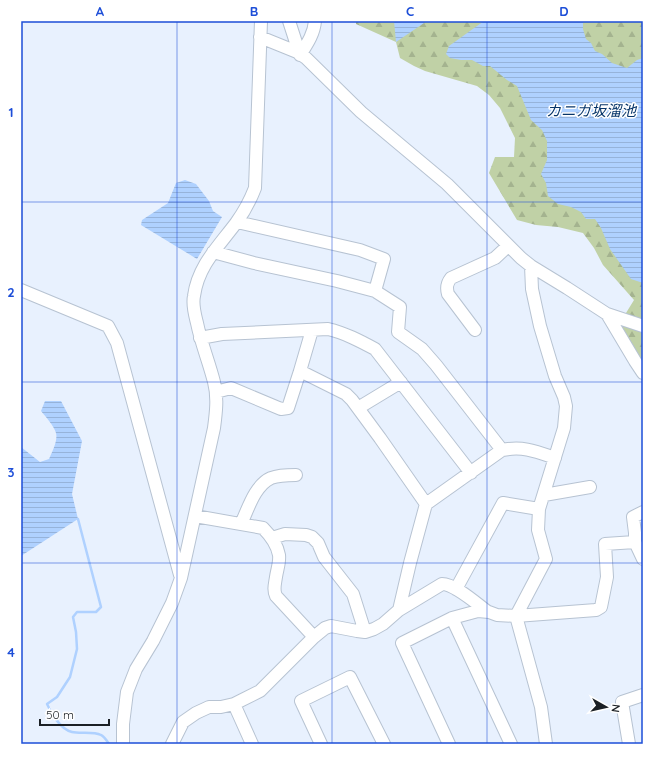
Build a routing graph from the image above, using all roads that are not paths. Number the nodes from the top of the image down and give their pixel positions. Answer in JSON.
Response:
{"nodes":[{"id":1,"x":261,"y":21,"type":"edge"},
{"id":2,"x":289,"y":21,"type":"edge"},
{"id":3,"x":315,"y":21,"type":"edge"},
{"id":4,"x":260,"y":37,"type":"junction"},
{"id":5,"x":300,"y":55,"type":"junction"},
{"id":6,"x":237,"y":222,"type":"junction"},
{"id":7,"x":508,"y":246,"type":"junction"},
{"id":8,"x":213,"y":252,"type":"junction"},
{"id":9,"x":531,"y":266,"type":"junction"},
{"id":10,"x":21,"y":290,"type":"edge"},
{"id":11,"x":375,"y":291,"type":"junction"},
{"id":12,"x":607,"y":314,"type":"junction"},
{"id":13,"x":643,"y":326,"type":"edge"},
{"id":14,"x":312,"y":330,"type":"junction"},
{"id":15,"x":475,"y":330,"type":"dead end"},
{"id":16,"x":200,"y":338,"type":"junction"},
{"id":17,"x":300,"y":371,"type":"junction"},
{"id":18,"x":643,"y":373,"type":"edge"},
{"id":19,"x":401,"y":382,"type":"junction"},
{"id":20,"x":216,"y":392,"type":"junction"},
{"id":21,"x":358,"y":408,"type":"junction"},
{"id":22,"x":502,"y":450,"type":"junction"},
{"id":23,"x":555,"y":458,"type":"junction"},
{"id":24,"x":471,"y":473,"type":"junction"},
{"id":25,"x":296,"y":475,"type":"dead end"},
{"id":26,"x":590,"y":487,"type":"dead end"},
{"id":27,"x":544,"y":495,"type":"junction"},
{"id":28,"x":426,"y":504,"type":"junction"},
{"id":29,"x":539,"y":509,"type":"junction"},
{"id":30,"x":643,"y":512,"type":"edge"},
{"id":31,"x":195,"y":516,"type":"junction"},
{"id":32,"x":241,"y":524,"type":"junction"},
{"id":33,"x":272,"y":538,"type":"junction"},
{"id":34,"x":635,"y":542,"type":"junction"},
{"id":35,"x":643,"y":559,"type":"edge"},
{"id":36,"x":181,"y":578,"type":"junction"},
{"id":37,"x":456,"y":589,"type":"junction"},
{"id":38,"x":399,"y":610,"type":"junction"},
{"id":39,"x":489,"y":612,"type":"junction"},
{"id":40,"x":516,"y":616,"type":"junction"},
{"id":41,"x":452,"y":618,"type":"junction"},
{"id":42,"x":365,"y":632,"type":"junction"},
{"id":43,"x":314,"y":637,"type":"junction"},
{"id":44,"x":643,"y":695,"type":"edge"},
{"id":45,"x":234,"y":704,"type":"junction"},
{"id":46,"x":123,"y":744,"type":"edge"},
{"id":47,"x":172,"y":744,"type":"edge"},
{"id":48,"x":252,"y":744,"type":"edge"},
{"id":49,"x":321,"y":744,"type":"edge"},
{"id":50,"x":384,"y":744,"type":"edge"},
{"id":51,"x":449,"y":744,"type":"edge"},
{"id":52,"x":512,"y":744,"type":"edge"},
{"id":53,"x":546,"y":744,"type":"edge"},
{"id":54,"x":630,"y":744,"type":"edge"}],
"edges":[{"from":1,"to":4,"type":"street"},
{"from":2,"to":5,"type":"street"},
{"from":3,"to":5,"type":"street"},
{"from":4,"to":5,"type":"street"},
{"from":4,"to":6,"type":"street"},
{"from":5,"to":7,"type":"street"},
{"from":6,"to":8,"type":"street"},
{"from":6,"to":11,"type":"street"},
{"from":7,"to":9,"type":"street"},
{"from":7,"to":15,"type":"street"},
{"from":8,"to":11,"type":"street"},
{"from":8,"to":16,"type":"street"},
{"from":9,"to":12,"type":"street"},
{"from":9,"to":23,"type":"street"},
{"from":10,"to":36,"type":"street"},
{"from":11,"to":22,"type":"street"},
{"from":12,"to":13,"type":"street"},
{"from":12,"to":18,"type":"street"},
{"from":14,"to":16,"type":"street"},
{"from":14,"to":17,"type":"street"},
{"from":14,"to":19,"type":"street"},
{"from":16,"to":20,"type":"street"},
{"from":17,"to":20,"type":"street"},
{"from":17,"to":21,"type":"street"},
{"from":19,"to":21,"type":"street"},
{"from":19,"to":24,"type":"street"},
{"from":20,"to":31,"type":"street"},
{"from":21,"to":28,"type":"street"},
{"from":22,"to":23,"type":"street"},
{"from":22,"to":24,"type":"street"},
{"from":23,"to":27,"type":"street"},
{"from":24,"to":28,"type":"street"},
{"from":25,"to":32,"type":"street"},
{"from":26,"to":27,"type":"street"},
{"from":27,"to":29,"type":"street"},
{"from":28,"to":38,"type":"street"},
{"from":29,"to":37,"type":"street"},
{"from":29,"to":40,"type":"street"},
{"from":30,"to":34,"type":"street"},
{"from":31,"to":32,"type":"street"},
{"from":31,"to":36,"type":"street"},
{"from":32,"to":33,"type":"street"},
{"from":33,"to":42,"type":"street"},
{"from":33,"to":43,"type":"street"},
{"from":34,"to":35,"type":"street"},
{"from":34,"to":40,"type":"street"},
{"from":36,"to":46,"type":"street"},
{"from":37,"to":38,"type":"street"},
{"from":37,"to":39,"type":"street"},
{"from":38,"to":42,"type":"street"},
{"from":39,"to":40,"type":"street"},
{"from":39,"to":41,"type":"street"},
{"from":40,"to":53,"type":"street"},
{"from":41,"to":51,"type":"street"},
{"from":41,"to":52,"type":"street"},
{"from":42,"to":43,"type":"street"},
{"from":43,"to":45,"type":"street"},
{"from":44,"to":54,"type":"street"},
{"from":45,"to":47,"type":"street"},
{"from":45,"to":48,"type":"street"},
{"from":49,"to":50,"type":"street"}]}
